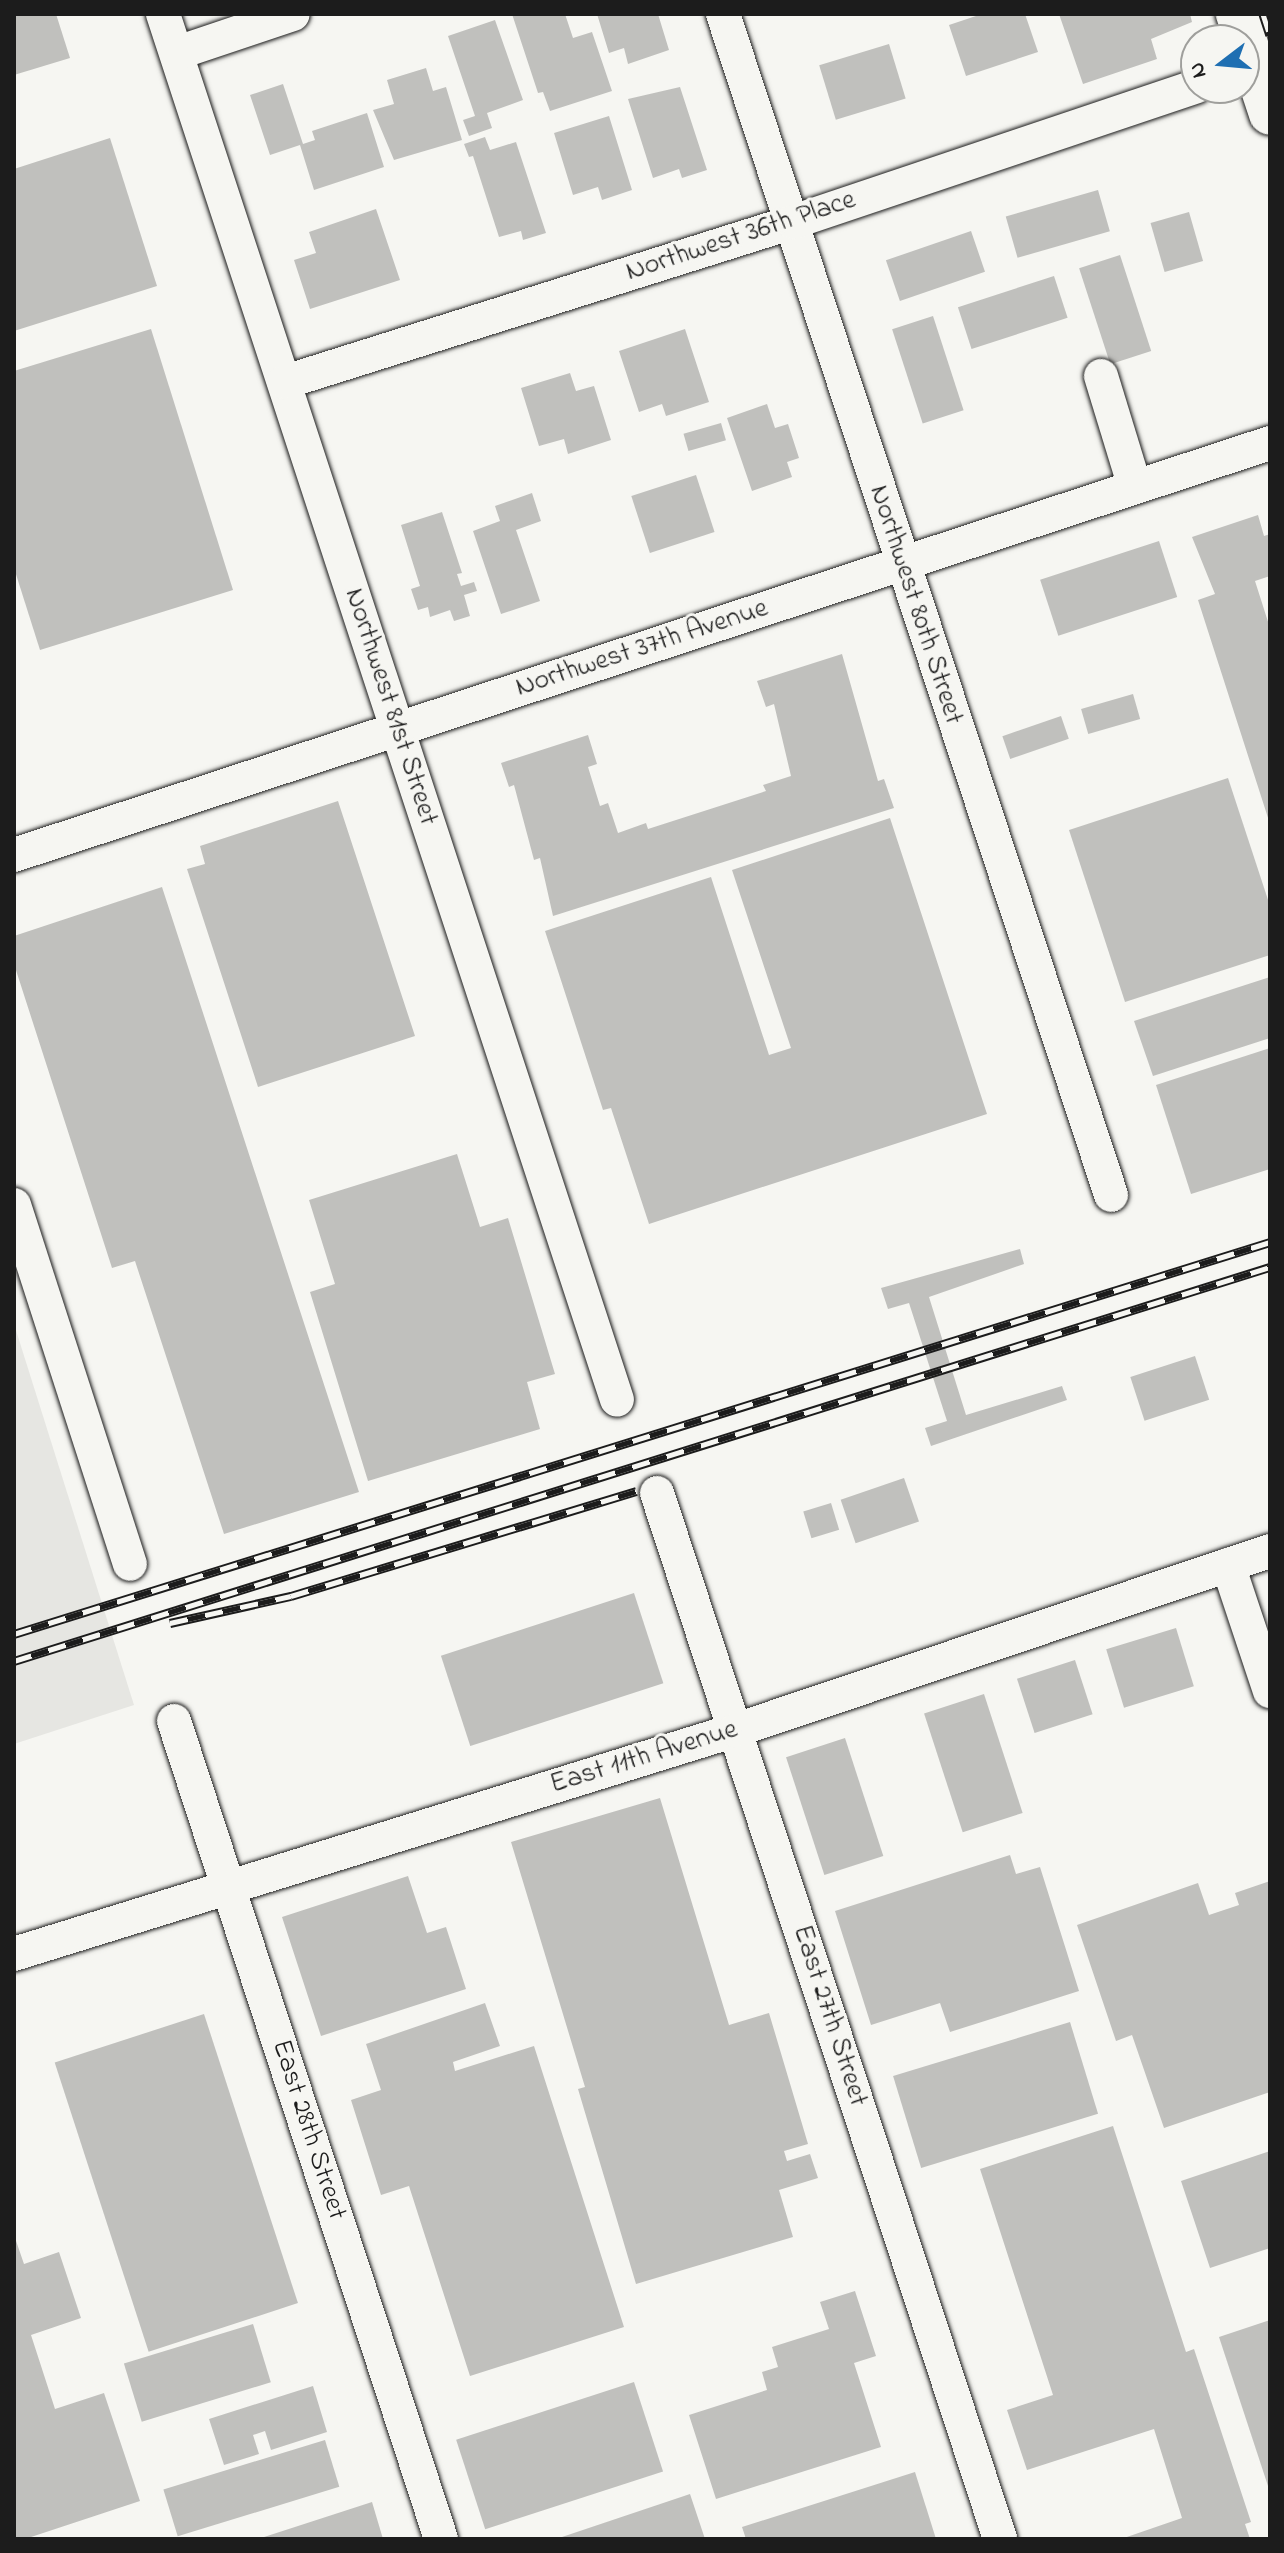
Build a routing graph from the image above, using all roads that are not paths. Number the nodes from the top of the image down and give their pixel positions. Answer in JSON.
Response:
{"nodes":[{"id":1,"x":163,"y":14,"type":"edge"},
{"id":2,"x":293,"y":14,"type":"edge"},
{"id":3,"x":723,"y":14,"type":"edge"},
{"id":4,"x":177,"y":53,"type":"junction"},
{"id":5,"x":1180,"y":91,"type":"edge"},
{"id":6,"x":1260,"y":92,"type":"edge"},
{"id":7,"x":1270,"y":114,"type":"edge"},
{"id":8,"x":793,"y":222,"type":"junction"},
{"id":9,"x":1101,"y":376,"type":"dead end"},
{"id":10,"x":285,"y":382,"type":"junction"},
{"id":11,"x":1270,"y":443,"type":"edge"},
{"id":12,"x":1135,"y":487,"type":"junction"},
{"id":13,"x":901,"y":564,"type":"junction"},
{"id":14,"x":397,"y":729,"type":"junction"},
{"id":15,"x":14,"y":855,"type":"edge"},
{"id":16,"x":1111,"y":1195,"type":"dead end"},
{"id":17,"x":14,"y":1205,"type":"edge"},
{"id":18,"x":617,"y":1400,"type":"dead end"},
{"id":19,"x":657,"y":1493,"type":"dead end"},
{"id":20,"x":1270,"y":1551,"type":"edge"},
{"id":21,"x":130,"y":1564,"type":"dead end"},
{"id":22,"x":1228,"y":1565,"type":"junction"},
{"id":23,"x":1270,"y":1691,"type":"edge"},
{"id":24,"x":174,"y":1721,"type":"dead end"},
{"id":25,"x":736,"y":1730,"type":"junction"},
{"id":26,"x":228,"y":1885,"type":"junction"},
{"id":27,"x":14,"y":1954,"type":"edge"},
{"id":28,"x":441,"y":2539,"type":"edge"},
{"id":29,"x":1000,"y":2539,"type":"edge"}],
"edges":[{"from":1,"to":4,"type":"street","name":"Northwest 81st Street"},
{"from":2,"to":4,"type":"street"},
{"from":3,"to":8,"type":"street","name":"Northwest 80th Street"},
{"from":4,"to":10,"type":"street","name":"Northwest 81st Street"},
{"from":5,"to":8,"type":"street","name":"Northwest 36th Place"},
{"from":6,"to":7,"type":"main road"},
{"from":8,"to":10,"type":"street","name":"Northwest 36th Place"},
{"from":8,"to":13,"type":"street","name":"Northwest 80th Street"},
{"from":9,"to":12,"type":"street"},
{"from":10,"to":14,"type":"street","name":"Northwest 81st Street"},
{"from":11,"to":12,"type":"street","name":"Northwest 37th Avenue"},
{"from":12,"to":13,"type":"street","name":"Northwest 37th Avenue"},
{"from":13,"to":14,"type":"street","name":"Northwest 37th Avenue"},
{"from":13,"to":16,"type":"street","name":"Northwest 80th Street"},
{"from":14,"to":15,"type":"street","name":"Northwest 37th Avenue"},
{"from":14,"to":18,"type":"street","name":"Northwest 81st Street"},
{"from":17,"to":21,"type":"street"},
{"from":19,"to":25,"type":"street","name":"East 27th Street"},
{"from":20,"to":22,"type":"street","name":"East 11th Avenue"},
{"from":22,"to":23,"type":"street"},
{"from":22,"to":25,"type":"street","name":"East 11th Avenue"},
{"from":24,"to":26,"type":"street","name":"East 28th Street"},
{"from":25,"to":26,"type":"street","name":"East 11th Avenue"},
{"from":25,"to":29,"type":"street","name":"East 27th Street"},
{"from":26,"to":27,"type":"street","name":"East 11th Avenue"},
{"from":26,"to":28,"type":"street","name":"East 28th Street"}]}
